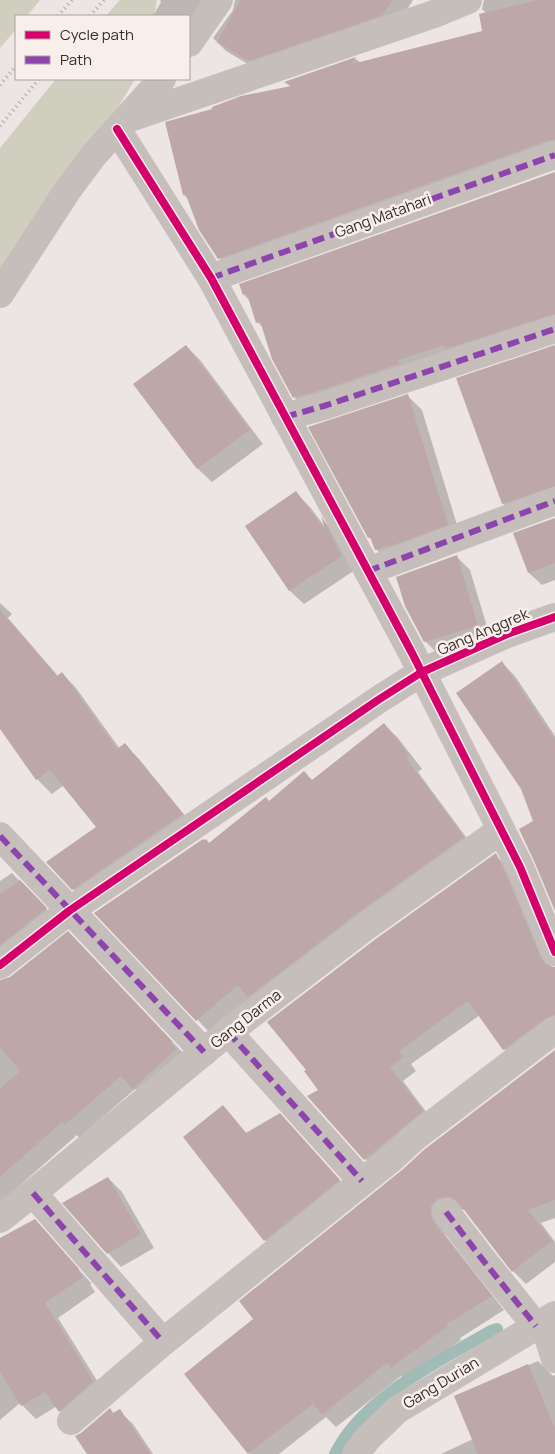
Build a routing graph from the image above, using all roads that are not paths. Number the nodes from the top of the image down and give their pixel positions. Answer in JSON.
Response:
{"nodes":[{"id":1,"x":219,"y":0,"type":"edge"},
{"id":2,"x":468,"y":0,"type":"edge"},
{"id":3,"x":437,"y":7,"type":"edge"},
{"id":4,"x":190,"y":42,"type":"edge"},
{"id":5,"x":161,"y":80,"type":"edge"},
{"id":6,"x":122,"y":124,"type":"junction"},
{"id":7,"x":555,"y":155,"type":"edge"},
{"id":8,"x":211,"y":278,"type":"junction"},
{"id":9,"x":0,"y":294,"type":"edge"},
{"id":10,"x":555,"y":329,"type":"edge"},
{"id":11,"x":285,"y":417,"type":"junction"},
{"id":12,"x":555,"y":501,"type":"edge"},
{"id":13,"x":368,"y":572,"type":"junction"},
{"id":14,"x":555,"y":618,"type":"edge"},
{"id":15,"x":422,"y":672,"type":"junction"},
{"id":16,"x":502,"y":830,"type":"junction"},
{"id":17,"x":0,"y":836,"type":"edge"},
{"id":18,"x":69,"y":911,"type":"junction"},
{"id":19,"x":555,"y":952,"type":"edge"},
{"id":20,"x":0,"y":965,"type":"edge"},
{"id":21,"x":555,"y":1030,"type":"edge"},
{"id":22,"x":228,"y":1032,"type":"junction"},
{"id":23,"x":204,"y":1052,"type":"junction"},
{"id":24,"x":362,"y":1181,"type":"junction"},
{"id":25,"x":33,"y":1193,"type":"junction"},
{"id":26,"x":446,"y":1212,"type":"dead end"},
{"id":27,"x":0,"y":1219,"type":"edge"},
{"id":28,"x":545,"y":1321,"type":"edge"},
{"id":29,"x":163,"y":1342,"type":"junction"},
{"id":30,"x":555,"y":1359,"type":"edge"},
{"id":31,"x":71,"y":1421,"type":"dead end"},
{"id":32,"x":356,"y":1454,"type":"edge"}],
"edges":[{"from":1,"to":4,"type":"street"},
{"from":2,"to":3,"type":"street"},
{"from":3,"to":6,"type":"street"},
{"from":5,"to":6,"type":"street"},
{"from":6,"to":8,"type":"street"},
{"from":6,"to":9,"type":"street"},
{"from":7,"to":8,"type":"street","name":"Gang Matahari"},
{"from":8,"to":11,"type":"street"},
{"from":10,"to":11,"type":"street"},
{"from":11,"to":13,"type":"street"},
{"from":12,"to":13,"type":"street"},
{"from":13,"to":15,"type":"street"},
{"from":14,"to":15,"type":"street","name":"Gang Anggrek"},
{"from":15,"to":16,"type":"street"},
{"from":15,"to":18,"type":"street","name":"Gang Anggrek"},
{"from":16,"to":19,"type":"street"},
{"from":16,"to":22,"type":"street","name":"Gang Darma"},
{"from":17,"to":18,"type":"street"},
{"from":18,"to":20,"type":"street","name":"Gang Anggrek"},
{"from":18,"to":23,"type":"street"},
{"from":21,"to":24,"type":"street"},
{"from":22,"to":23,"type":"street","name":"Gang Darma"},
{"from":22,"to":24,"type":"street"},
{"from":23,"to":25,"type":"street","name":"Gang Darma"},
{"from":24,"to":29,"type":"street"},
{"from":25,"to":27,"type":"street","name":"Gang Darma"},
{"from":25,"to":29,"type":"street"},
{"from":26,"to":28,"type":"street"},
{"from":28,"to":30,"type":"street"},
{"from":28,"to":32,"type":"street","name":"Gang Durian"},
{"from":29,"to":31,"type":"street"}]}
